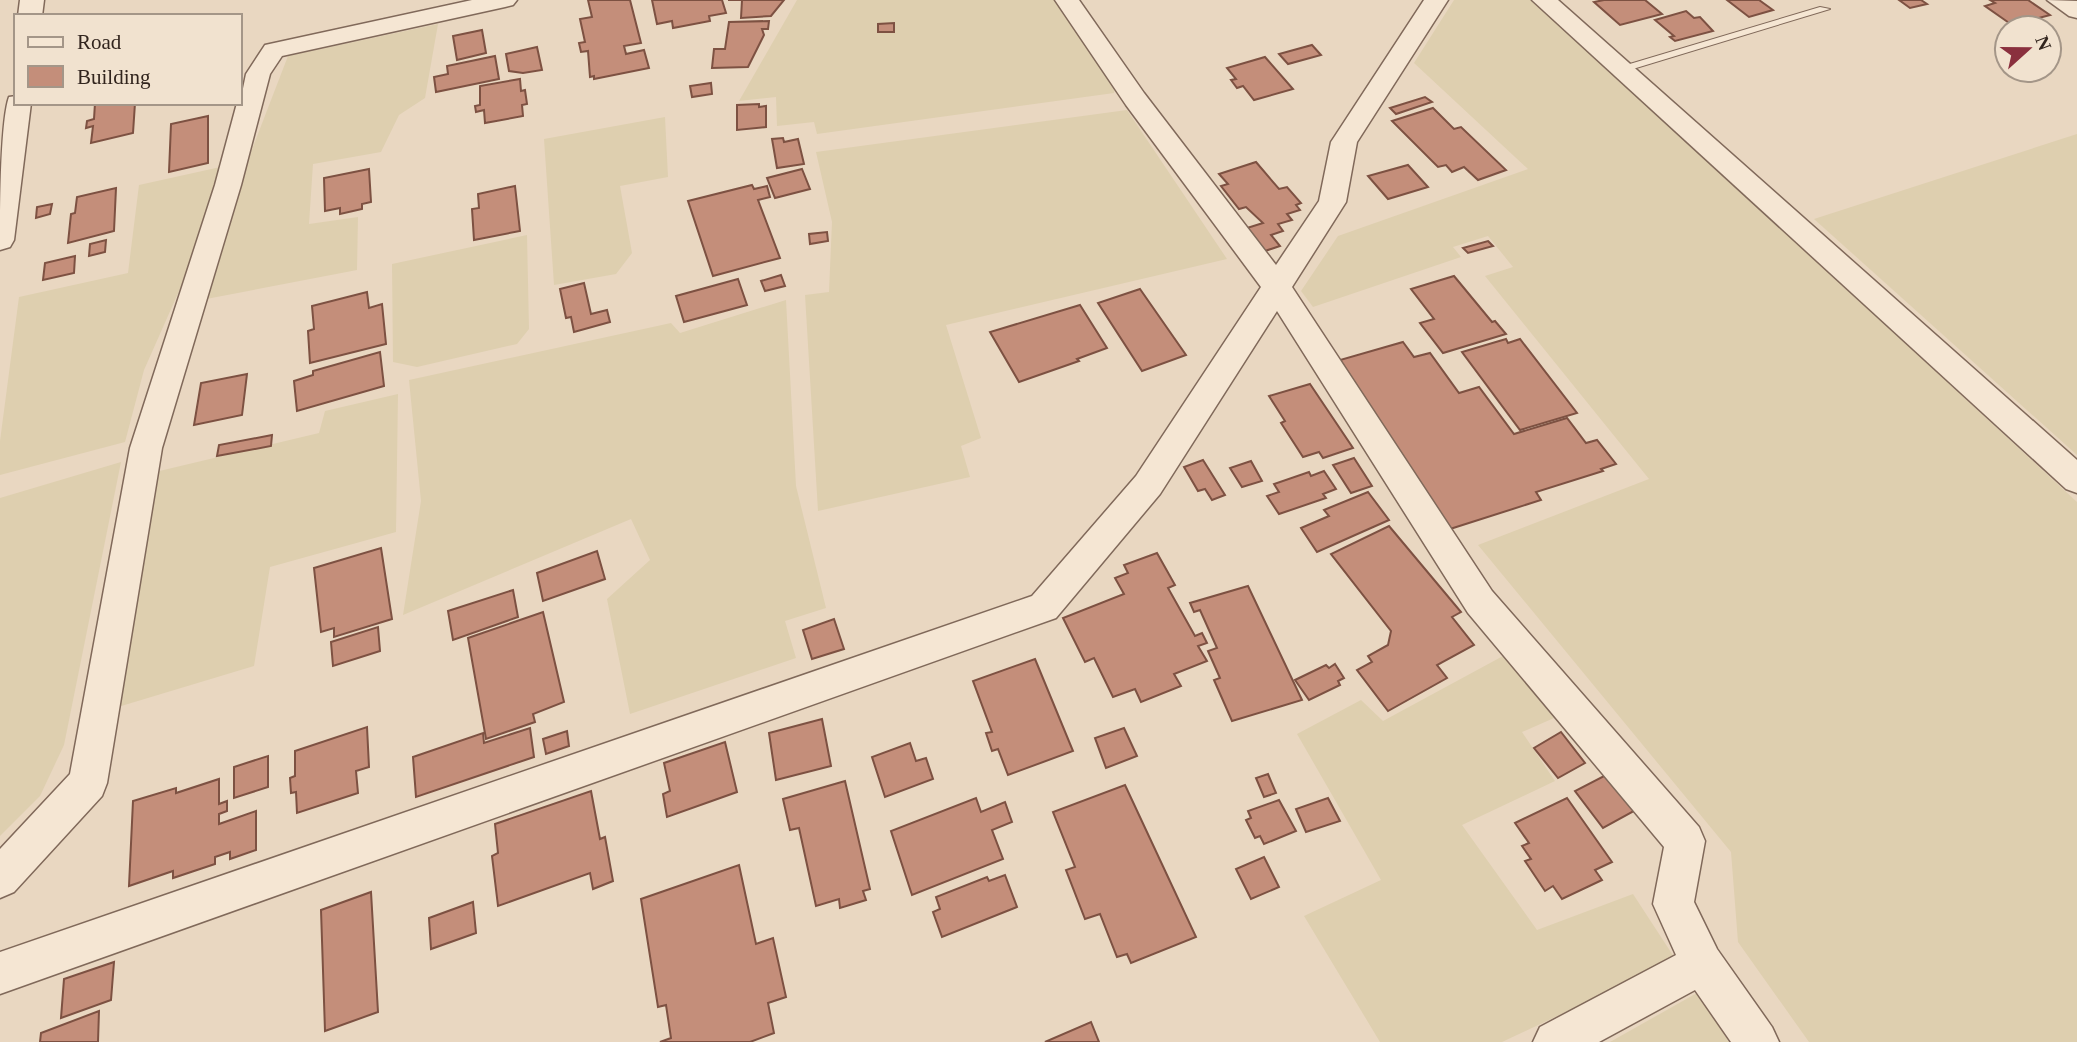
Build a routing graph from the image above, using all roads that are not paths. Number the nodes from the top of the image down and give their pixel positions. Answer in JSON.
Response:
{"nodes":[{"id":1,"x":505,"y":0,"type":"edge"},
{"id":2,"x":1067,"y":0,"type":"edge"},
{"id":3,"x":1436,"y":0,"type":"edge"},
{"id":4,"x":1544,"y":0,"type":"edge"},
{"id":5,"x":2059,"y":0,"type":"edge"},
{"id":6,"x":1824,"y":9,"type":"dead end"},
{"id":7,"x":2077,"y":12,"type":"edge"},
{"id":8,"x":1619,"y":69,"type":"junction"},
{"id":9,"x":18,"y":105,"type":"edge"},
{"id":10,"x":0,"y":240,"type":"edge"},
{"id":11,"x":1276,"y":286,"type":"junction"},
{"id":12,"x":2077,"y":480,"type":"edge"},
{"id":13,"x":0,"y":878,"type":"edge"},
{"id":14,"x":1702,"y":964,"type":"junction"},
{"id":15,"x":0,"y":973,"type":"edge"},
{"id":16,"x":1555,"y":1042,"type":"edge"},
{"id":17,"x":1757,"y":1042,"type":"edge"}],
"edges":[{"from":1,"to":13,"type":"street"},
{"from":2,"to":11,"type":"street"},
{"from":3,"to":11,"type":"street"},
{"from":4,"to":8,"type":"street"},
{"from":5,"to":7,"type":"street"},
{"from":6,"to":8,"type":"lane"},
{"from":8,"to":12,"type":"street"},
{"from":9,"to":10,"type":"street"},
{"from":11,"to":14,"type":"street"},
{"from":11,"to":15,"type":"street"},
{"from":14,"to":16,"type":"street"},
{"from":14,"to":17,"type":"street"}]}
